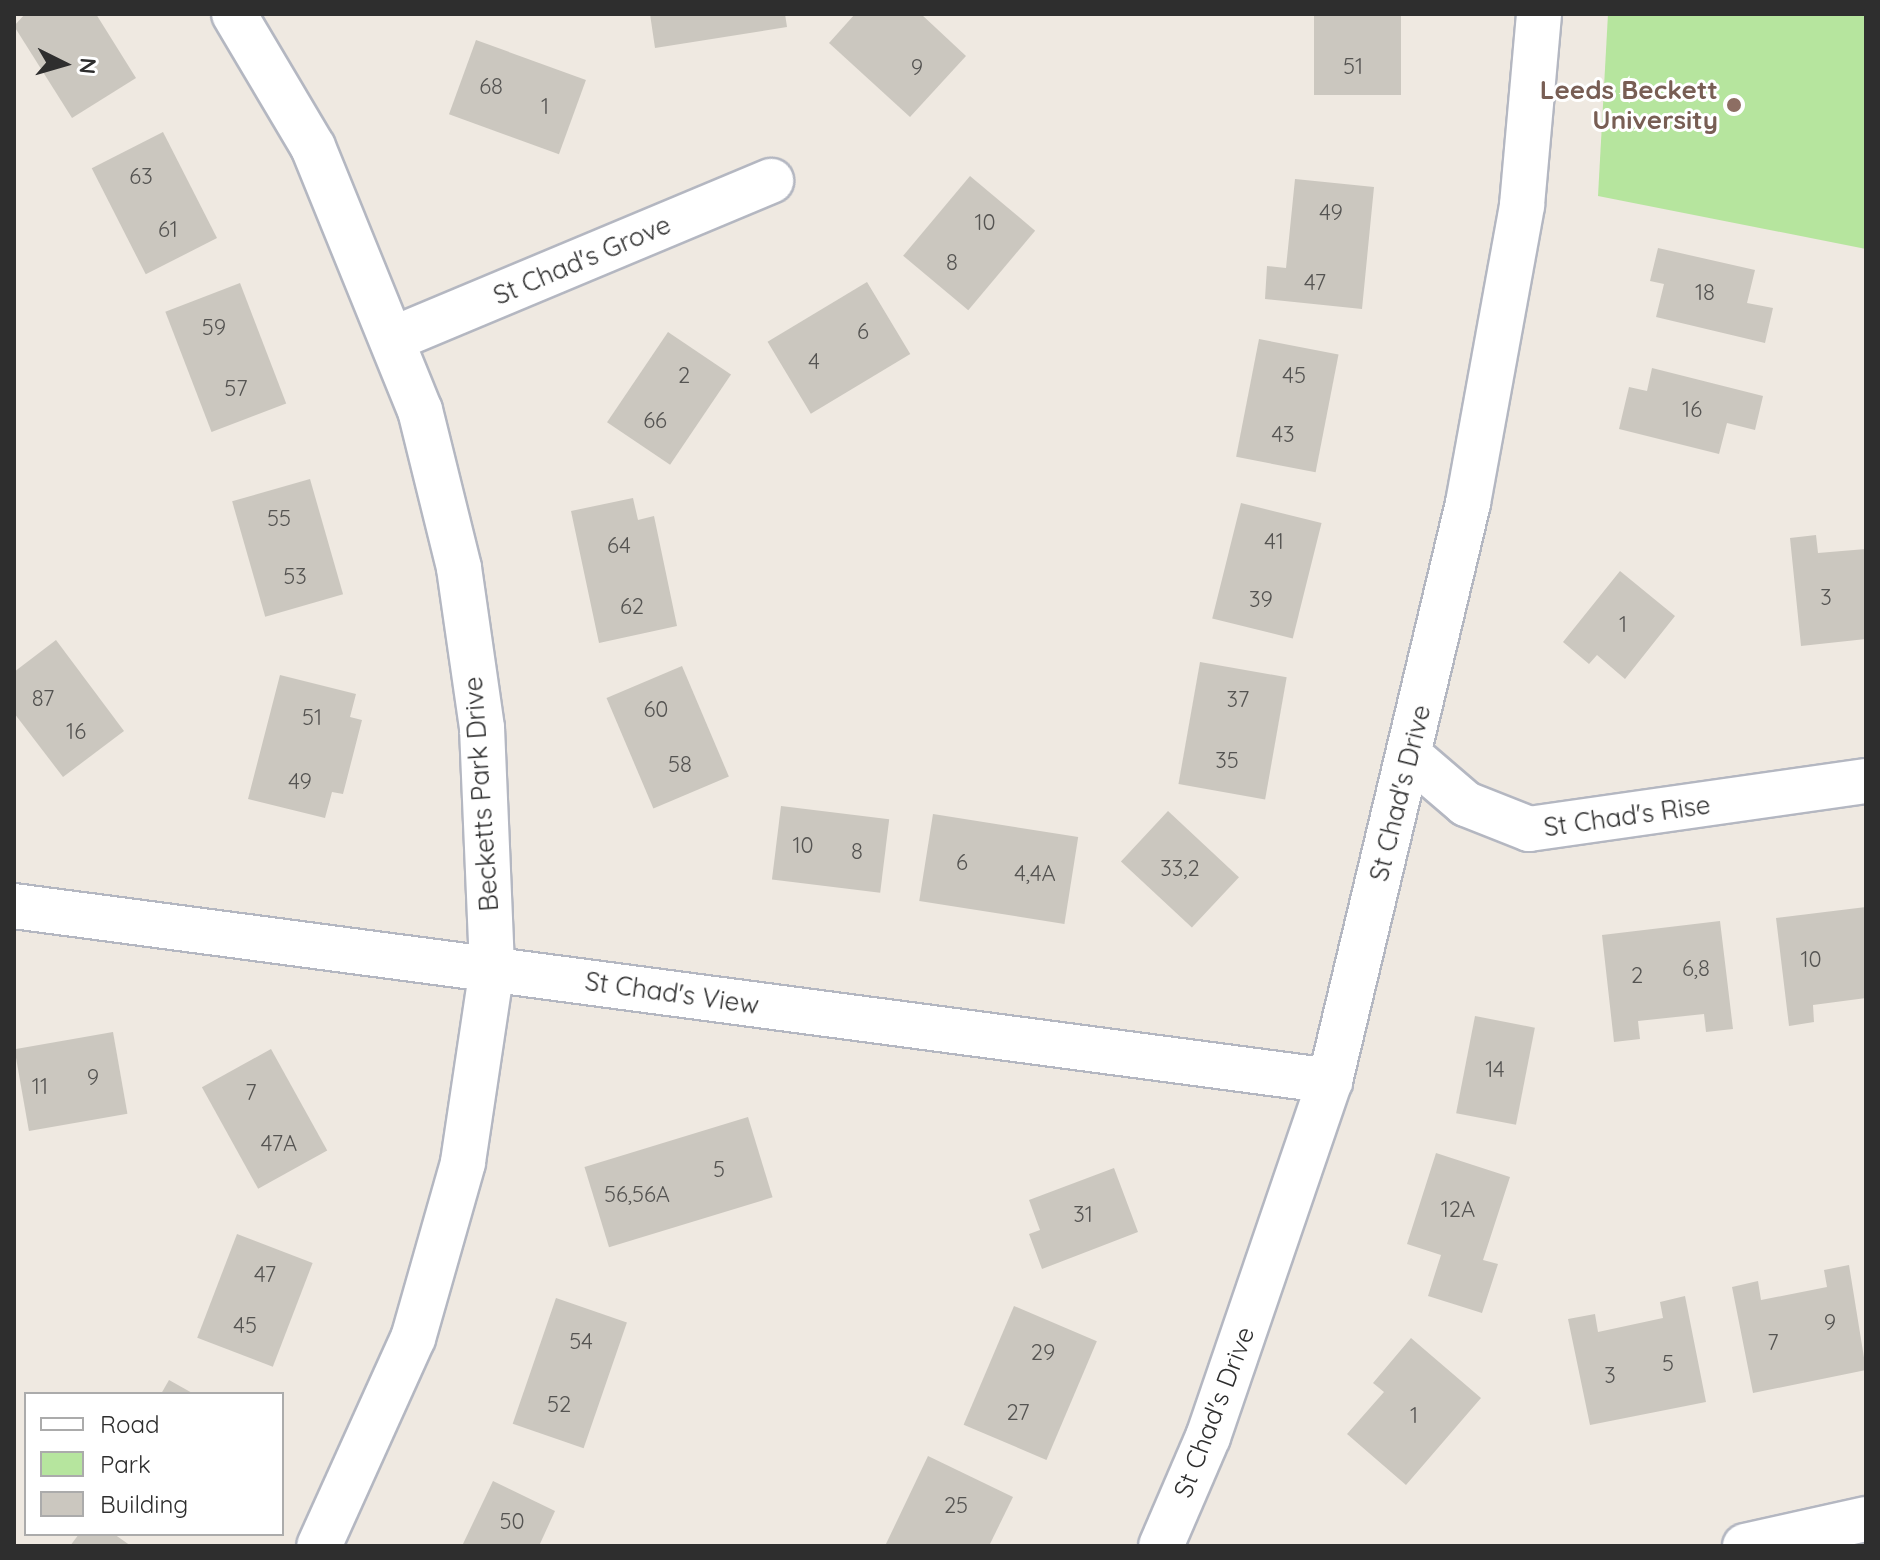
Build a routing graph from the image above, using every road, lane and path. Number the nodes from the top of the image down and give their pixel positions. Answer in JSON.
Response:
{"nodes":[{"id":1,"x":234,"y":14,"type":"edge"},
{"id":2,"x":1539,"y":14,"type":"edge"},
{"id":3,"x":771,"y":181,"type":"dead end"},
{"id":4,"x":393,"y":339,"type":"junction"},
{"id":5,"x":1410,"y":756,"type":"junction"},
{"id":6,"x":1866,"y":781,"type":"edge"},
{"id":7,"x":14,"y":906,"type":"edge"},
{"id":8,"x":492,"y":968,"type":"junction"},
{"id":9,"x":1330,"y":1081,"type":"junction"},
{"id":10,"x":1866,"y":1519,"type":"edge"},
{"id":11,"x":319,"y":1546,"type":"edge"},
{"id":12,"x":1161,"y":1546,"type":"edge"},
{"id":13,"x":1745,"y":1546,"type":"edge"}],
"edges":[{"from":1,"to":4,"type":"street","name":"Becketts Park Drive"},
{"from":2,"to":5,"type":"street","name":"St Chad's Drive"},
{"from":3,"to":4,"type":"street","name":"St Chad's Grove"},
{"from":4,"to":8,"type":"street","name":"Becketts Park Drive"},
{"from":5,"to":6,"type":"street","name":"St Chad's Rise"},
{"from":5,"to":9,"type":"street","name":"St Chad's Drive"},
{"from":7,"to":8,"type":"street","name":"St Chad's View"},
{"from":8,"to":9,"type":"street","name":"St Chad's View"},
{"from":8,"to":11,"type":"street","name":"Becketts Park Drive"},
{"from":9,"to":12,"type":"street","name":"St Chad's Drive"},
{"from":10,"to":13,"type":"street"}]}
